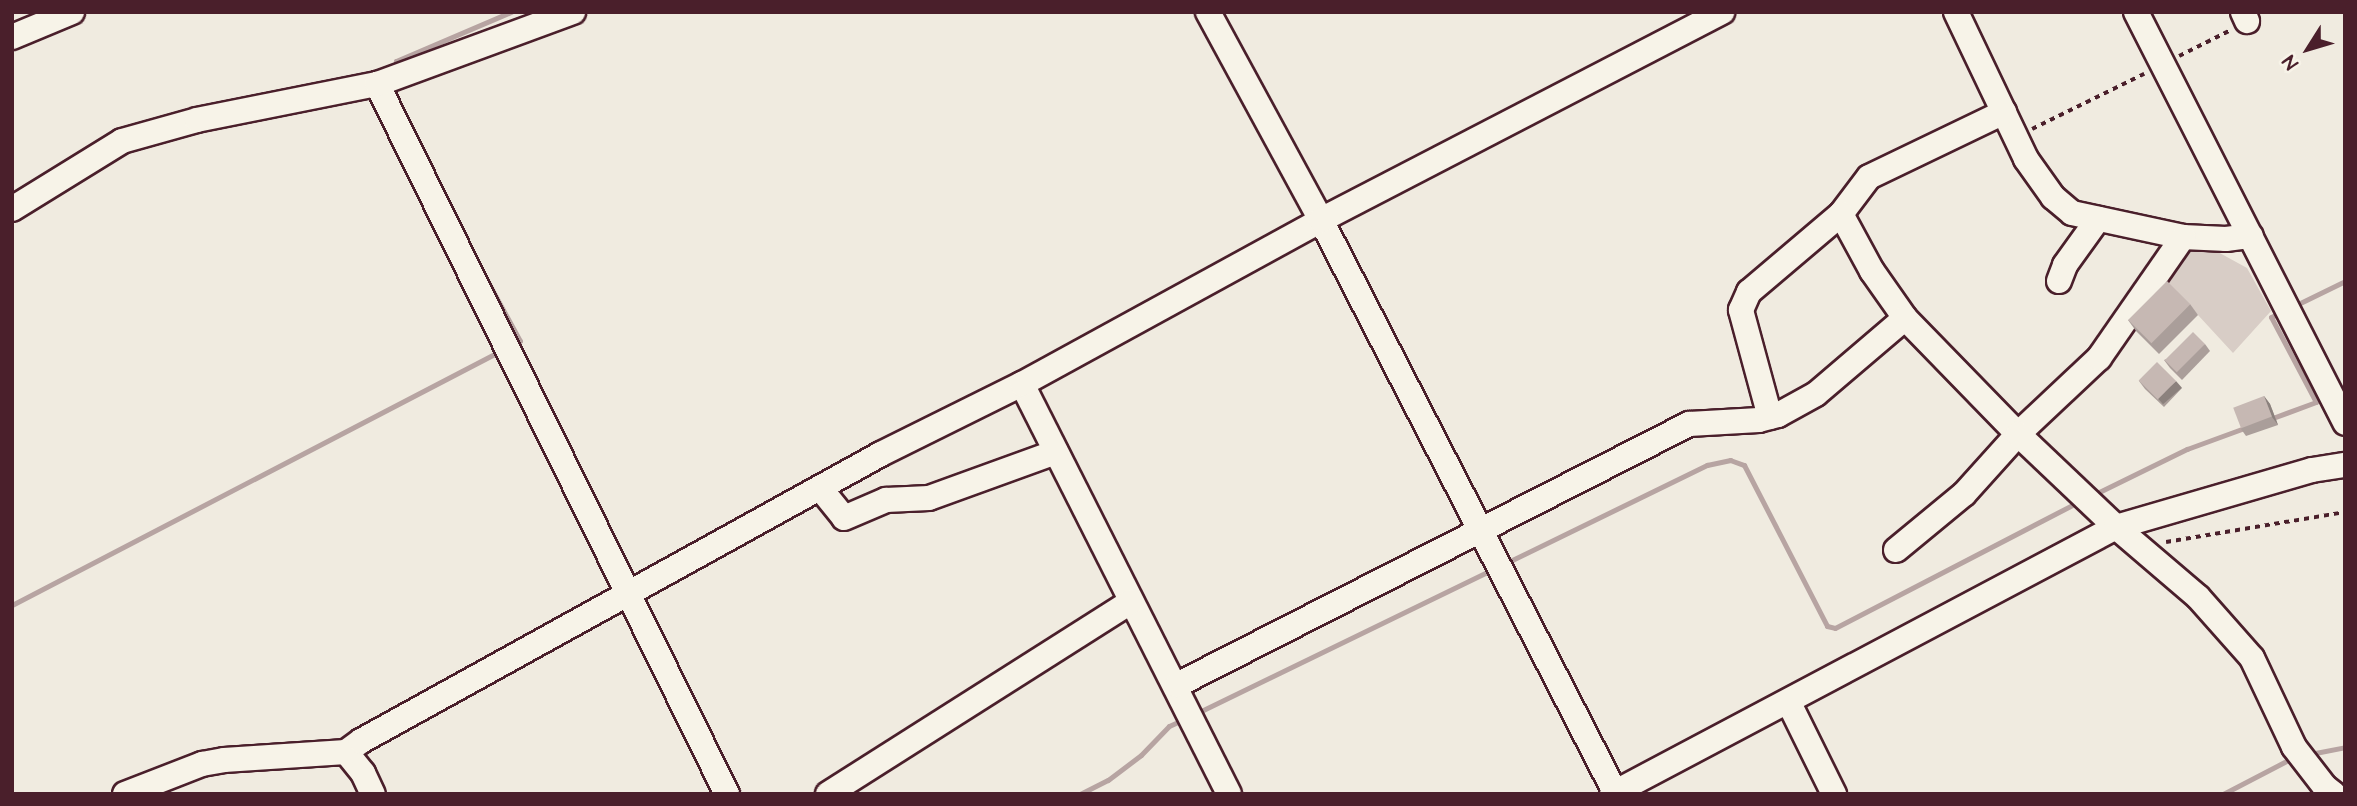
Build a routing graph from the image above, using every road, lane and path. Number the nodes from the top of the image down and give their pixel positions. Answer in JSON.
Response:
{"nodes":[{"id":1,"x":72,"y":12,"type":"edge"},
{"id":2,"x":573,"y":12,"type":"edge"},
{"id":3,"x":1208,"y":12,"type":"edge"},
{"id":4,"x":1723,"y":12,"type":"edge"},
{"id":5,"x":1956,"y":12,"type":"edge"},
{"id":6,"x":2136,"y":12,"type":"edge"},
{"id":7,"x":2245,"y":17,"type":"edge"},
{"id":8,"x":12,"y":37,"type":"edge"},
{"id":9,"x":2163,"y":65,"type":"junction"},
{"id":10,"x":377,"y":85,"type":"junction"},
{"id":11,"x":2004,"y":112,"type":"junction"},
{"id":12,"x":2016,"y":137,"type":"junction"},
{"id":13,"x":12,"y":209,"type":"edge"},
{"id":14,"x":1841,"y":214,"type":"junction"},
{"id":15,"x":2098,"y":219,"type":"junction"},
{"id":16,"x":1321,"y":220,"type":"junction"},
{"id":17,"x":2250,"y":236,"type":"junction"},
{"id":18,"x":2183,"y":237,"type":"junction"},
{"id":19,"x":2059,"y":281,"type":"dead end"},
{"id":20,"x":1905,"y":318,"type":"junction"},
{"id":21,"x":1022,"y":384,"type":"junction"},
{"id":22,"x":1770,"y":417,"type":"junction"},
{"id":23,"x":2345,"y":423,"type":"edge"},
{"id":24,"x":2018,"y":434,"type":"junction"},
{"id":25,"x":1056,"y":453,"type":"junction"},
{"id":26,"x":2345,"y":465,"type":"edge"},
{"id":27,"x":820,"y":488,"type":"junction"},
{"id":28,"x":2345,"y":512,"type":"edge"},
{"id":29,"x":2116,"y":527,"type":"junction"},
{"id":30,"x":1481,"y":532,"type":"junction"},
{"id":31,"x":2139,"y":546,"type":"junction"},
{"id":32,"x":1896,"y":550,"type":"dead end"},
{"id":33,"x":627,"y":593,"type":"junction"},
{"id":34,"x":1131,"y":602,"type":"junction"},
{"id":35,"x":1177,"y":685,"type":"junction"},
{"id":36,"x":1789,"y":702,"type":"junction"},
{"id":37,"x":346,"y":752,"type":"junction"},
{"id":38,"x":1614,"y":793,"type":"edge"},
{"id":39,"x":125,"y":794,"type":"edge"},
{"id":40,"x":373,"y":794,"type":"edge"},
{"id":41,"x":727,"y":794,"type":"edge"},
{"id":42,"x":828,"y":794,"type":"edge"},
{"id":43,"x":1229,"y":794,"type":"edge"},
{"id":44,"x":1834,"y":794,"type":"edge"},
{"id":45,"x":2334,"y":794,"type":"edge"}],
"edges":[{"from":1,"to":8,"type":"street"},
{"from":2,"to":10,"type":"street"},
{"from":3,"to":16,"type":"street"},
{"from":4,"to":16,"type":"street"},
{"from":5,"to":11,"type":"street"},
{"from":6,"to":9,"type":"street"},
{"from":7,"to":9,"type":"path"},
{"from":9,"to":12,"type":"path"},
{"from":9,"to":17,"type":"street"},
{"from":10,"to":13,"type":"street"},
{"from":10,"to":33,"type":"street"},
{"from":11,"to":12,"type":"street"},
{"from":11,"to":14,"type":"street"},
{"from":12,"to":15,"type":"street"},
{"from":14,"to":20,"type":"street"},
{"from":14,"to":22,"type":"street"},
{"from":15,"to":18,"type":"street"},
{"from":15,"to":19,"type":"street"},
{"from":16,"to":21,"type":"street"},
{"from":16,"to":30,"type":"street"},
{"from":17,"to":18,"type":"street"},
{"from":17,"to":23,"type":"street"},
{"from":18,"to":24,"type":"street"},
{"from":20,"to":22,"type":"street"},
{"from":20,"to":24,"type":"street"},
{"from":21,"to":25,"type":"street"},
{"from":21,"to":27,"type":"street"},
{"from":22,"to":30,"type":"street"},
{"from":24,"to":29,"type":"street"},
{"from":24,"to":32,"type":"street"},
{"from":25,"to":27,"type":"street"},
{"from":25,"to":34,"type":"street"},
{"from":26,"to":29,"type":"street"},
{"from":27,"to":33,"type":"street"},
{"from":28,"to":31,"type":"path"},
{"from":29,"to":31,"type":"street"},
{"from":29,"to":36,"type":"street"},
{"from":30,"to":35,"type":"street"},
{"from":30,"to":38,"type":"street"},
{"from":31,"to":45,"type":"street"},
{"from":33,"to":37,"type":"street"},
{"from":33,"to":41,"type":"street"},
{"from":34,"to":35,"type":"street"},
{"from":34,"to":42,"type":"street"},
{"from":35,"to":43,"type":"street"},
{"from":36,"to":38,"type":"street"},
{"from":36,"to":44,"type":"street"},
{"from":37,"to":39,"type":"street"},
{"from":37,"to":40,"type":"street"}]}
